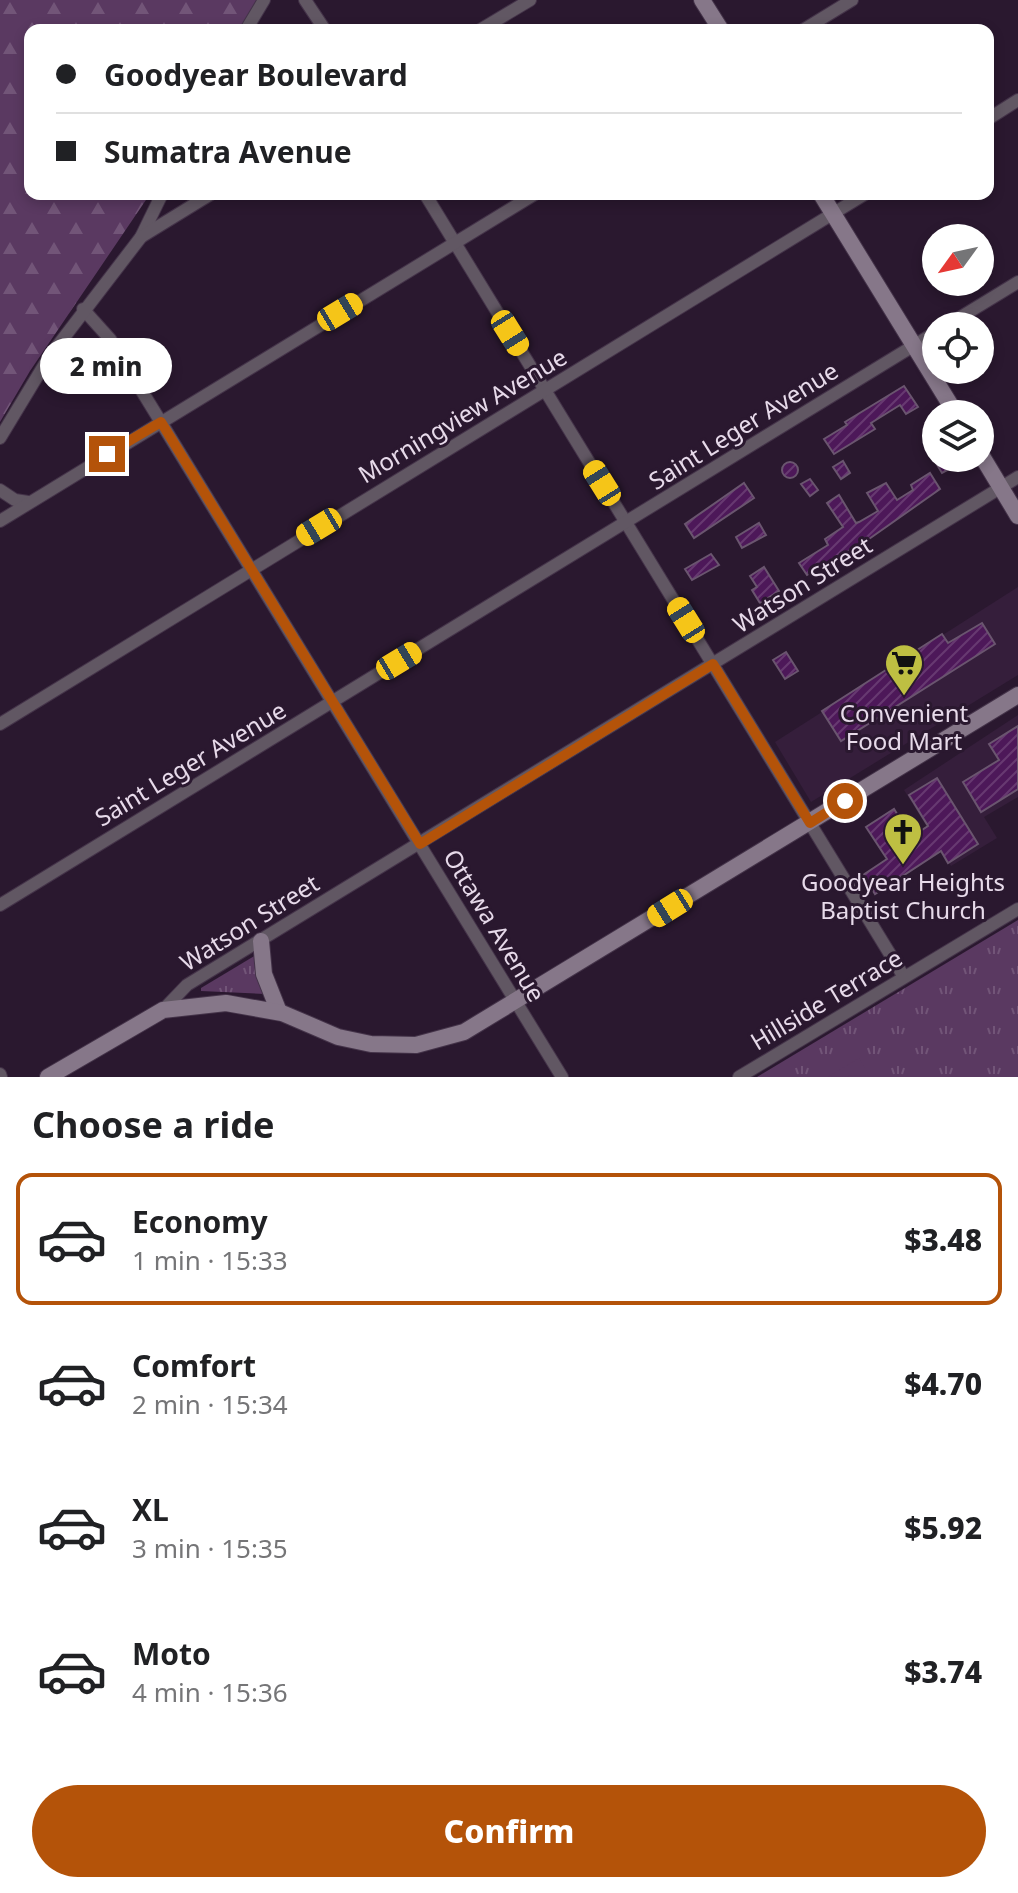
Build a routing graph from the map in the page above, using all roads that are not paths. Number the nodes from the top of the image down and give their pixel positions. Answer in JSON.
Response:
{"nodes":[{"id":1,"x":264,"y":0,"type":"edge"},
{"id":2,"x":305,"y":0,"type":"edge"},
{"id":3,"x":530,"y":0,"type":"edge"},
{"id":4,"x":702,"y":0,"type":"edge"},
{"id":5,"x":852,"y":0,"type":"edge"},
{"id":6,"x":250,"y":24,"type":"edge"},
{"id":7,"x":321,"y":24,"type":"edge"},
{"id":8,"x":490,"y":24,"type":"edge"},
{"id":9,"x":717,"y":24,"type":"edge"},
{"id":10,"x":813,"y":24,"type":"edge"},
{"id":11,"x":1018,"y":100,"type":"edge"},
{"id":12,"x":994,"y":115,"type":"edge"},
{"id":13,"x":159,"y":200,"type":"edge"},
{"id":14,"x":201,"y":200,"type":"edge"},
{"id":15,"x":429,"y":200,"type":"edge"},
{"id":16,"x":525,"y":200,"type":"edge"},
{"id":17,"x":825,"y":200,"type":"edge"},
{"id":18,"x":855,"y":200,"type":"edge"},
{"id":19,"x":833,"y":214,"type":"junction"},
{"id":20,"x":141,"y":237,"type":"junction"},
{"id":21,"x":455,"y":243,"type":"junction"},
{"id":22,"x":1018,"y":282,"type":"edge"},
{"id":23,"x":83,"y":309,"type":"junction"},
{"id":24,"x":969,"y":312,"type":"edge"},
{"id":25,"x":922,"y":341,"type":"edge"},
{"id":26,"x":914,"y":346,"type":"junction"},
{"id":27,"x":546,"y":389,"type":"junction"},
{"id":28,"x":947,"y":400,"type":"edge"},
{"id":29,"x":161,"y":422,"type":"junction"},
{"id":30,"x":0,"y":438,"type":"edge"},
{"id":31,"x":991,"y":472,"type":"edge"},
{"id":32,"x":1018,"y":477,"type":"edge"},
{"id":33,"x":1001,"y":488,"type":"junction"},
{"id":34,"x":0,"y":490,"type":"edge"},
{"id":35,"x":28,"y":502,"type":"junction"},
{"id":36,"x":1018,"y":516,"type":"edge"},
{"id":37,"x":0,"y":521,"type":"edge"},
{"id":38,"x":626,"y":522,"type":"junction"},
{"id":39,"x":251,"y":569,"type":"junction"},
{"id":40,"x":713,"y":664,"type":"junction"},
{"id":41,"x":1018,"y":695,"type":"edge"},
{"id":42,"x":332,"y":702,"type":"junction"},
{"id":43,"x":0,"y":724,"type":"edge"},
{"id":44,"x":810,"y":823,"type":"junction"},
{"id":45,"x":420,"y":844,"type":"junction"},
{"id":46,"x":0,"y":905,"type":"edge"},
{"id":47,"x":1018,"y":909,"type":"edge"},
{"id":48,"x":261,"y":941,"type":"junction"},
{"id":49,"x":904,"y":977,"type":"junction"},
{"id":50,"x":516,"y":1002,"type":"junction"},
{"id":51,"x":163,"y":1010,"type":"junction"},
{"id":52,"x":279,"y":1012,"type":"junction"},
{"id":53,"x":48,"y":1077,"type":"edge"},
{"id":54,"x":562,"y":1077,"type":"edge"},
{"id":55,"x":739,"y":1077,"type":"edge"}],
"edges":[{"from":1,"to":6,"type":"street"},
{"from":2,"to":7,"type":"street"},
{"from":3,"to":8,"type":"street"},
{"from":4,"to":9,"type":"street"},
{"from":5,"to":10,"type":"street"},
{"from":11,"to":12,"type":"street"},
{"from":13,"to":20,"type":"street"},
{"from":14,"to":20,"type":"street"},
{"from":15,"to":21,"type":"street"},
{"from":16,"to":21,"type":"street"},
{"from":17,"to":19,"type":"street"},
{"from":18,"to":19,"type":"street","name":"Morningview Avenue"},
{"from":19,"to":26,"type":"street"},
{"from":19,"to":27,"type":"street","name":"Morningview Avenue"},
{"from":20,"to":23,"type":"street"},
{"from":21,"to":27,"type":"street"},
{"from":21,"to":29,"type":"street"},
{"from":22,"to":24,"type":"street"},
{"from":23,"to":29,"type":"street","name":"Ottawa Avenue"},
{"from":23,"to":30,"type":"street"},
{"from":25,"to":26,"type":"street","name":"Saint Leger Avenue"},
{"from":26,"to":28,"type":"street"},
{"from":26,"to":38,"type":"street","name":"Saint Leger Avenue"},
{"from":27,"to":38,"type":"street"},
{"from":27,"to":39,"type":"street","name":"Morningview Avenue"},
{"from":29,"to":35,"type":"street"},
{"from":29,"to":39,"type":"street","name":"Ottawa Avenue"},
{"from":31,"to":33,"type":"street"},
{"from":32,"to":33,"type":"street","name":"Watson Street"},
{"from":33,"to":36,"type":"street"},
{"from":33,"to":40,"type":"street","name":"Watson Street"},
{"from":34,"to":35,"type":"street"},
{"from":35,"to":37,"type":"street"},
{"from":38,"to":40,"type":"street"},
{"from":38,"to":42,"type":"street","name":"Saint Leger Avenue"},
{"from":39,"to":42,"type":"street","name":"Ottawa Avenue"},
{"from":39,"to":43,"type":"street","name":"Morningview Avenue"},
{"from":40,"to":44,"type":"street"},
{"from":40,"to":45,"type":"street","name":"Watson Street"},
{"from":41,"to":44,"type":"street"},
{"from":42,"to":45,"type":"street","name":"Ottawa Avenue"},
{"from":42,"to":46,"type":"street","name":"Saint Leger Avenue"},
{"from":44,"to":49,"type":"street"},
{"from":44,"to":50,"type":"street"},
{"from":45,"to":48,"type":"street","name":"Watson Street"},
{"from":45,"to":50,"type":"street","name":"Ottawa Avenue"},
{"from":47,"to":49,"type":"street","name":"Hillside Terrace"},
{"from":48,"to":51,"type":"street","name":"Watson Street"},
{"from":48,"to":52,"type":"street"},
{"from":49,"to":55,"type":"street","name":"Hillside Terrace"},
{"from":50,"to":52,"type":"street"},
{"from":50,"to":54,"type":"street","name":"Ottawa Avenue"},
{"from":51,"to":52,"type":"street"},
{"from":51,"to":53,"type":"street"}]}
